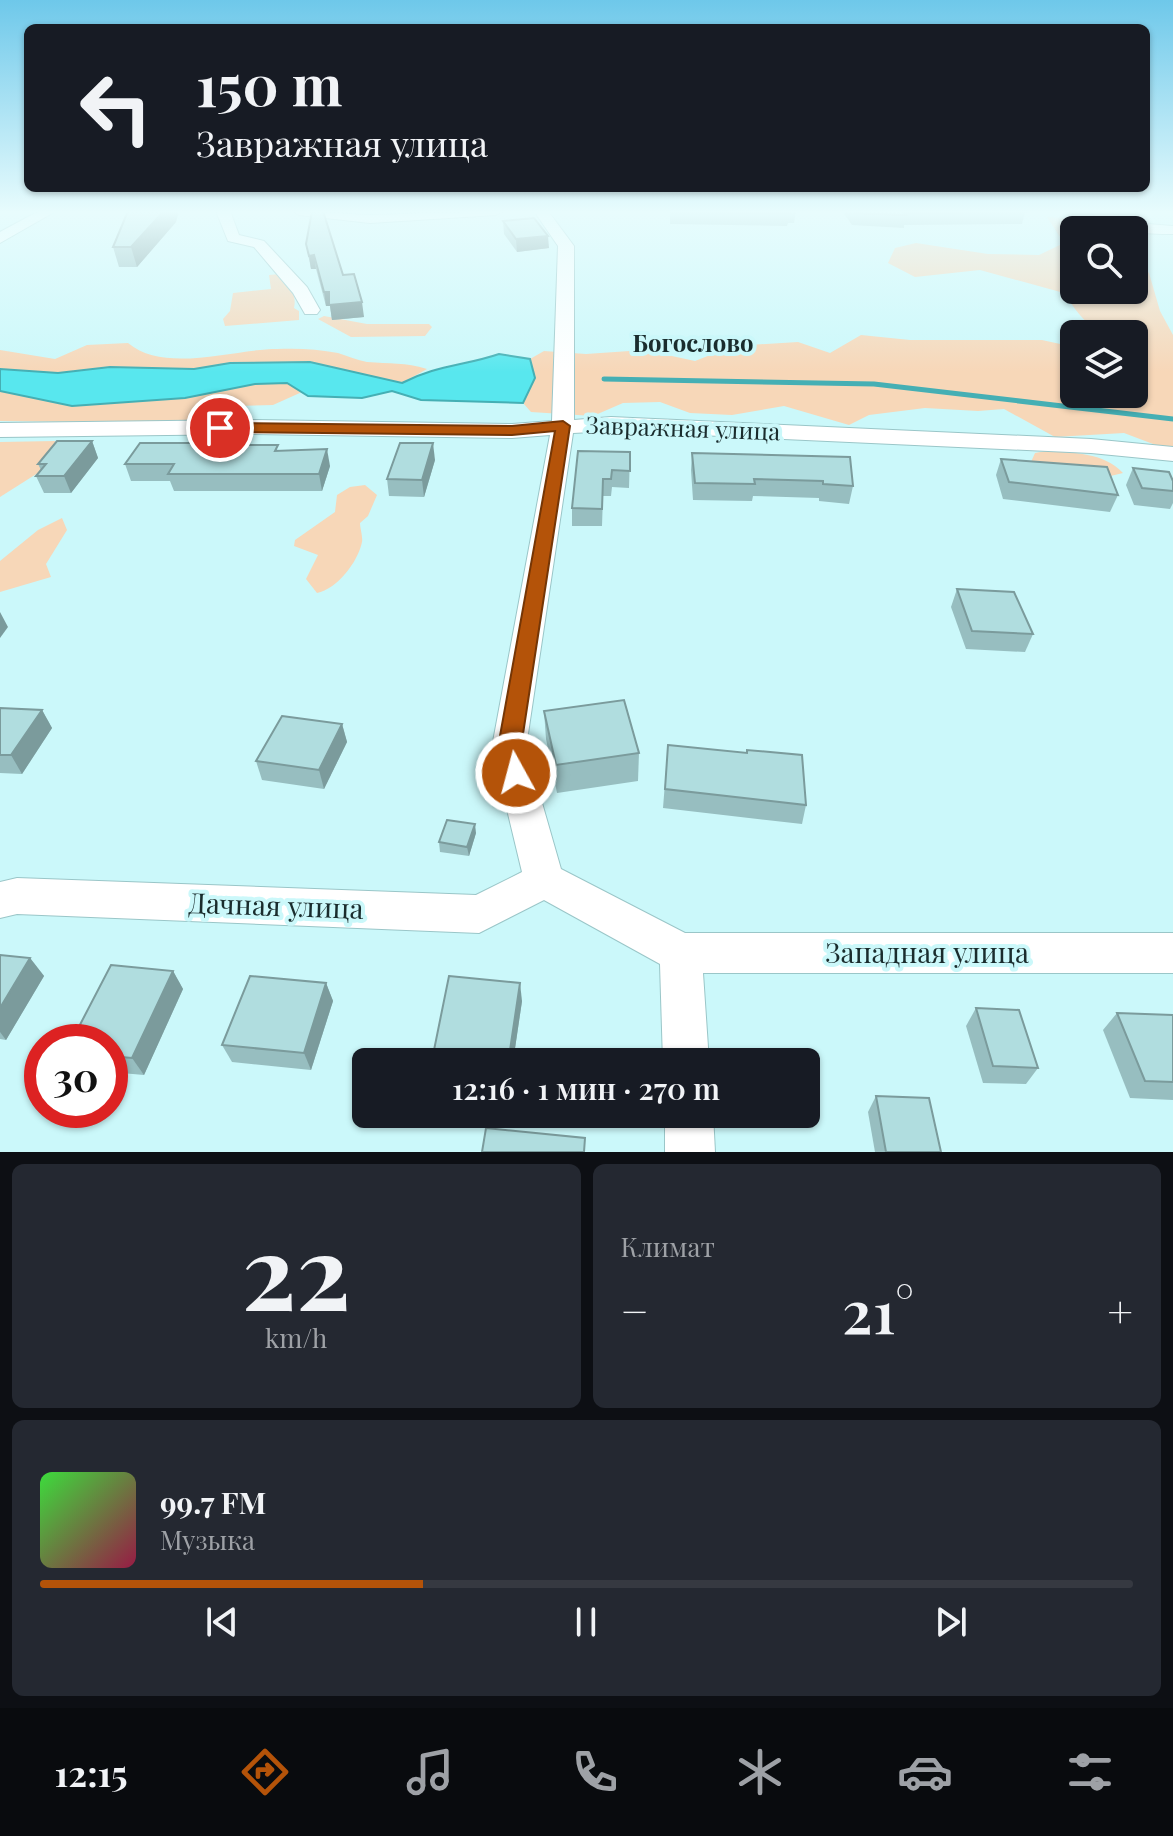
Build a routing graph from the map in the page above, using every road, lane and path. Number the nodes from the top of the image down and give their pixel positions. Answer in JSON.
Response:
{"nodes":[{"id":1,"x":278,"y":265,"type":"edge"},
{"id":2,"x":566,"y":265,"type":"edge"},
{"id":3,"x":311,"y":310,"type":"dead end"},
{"id":4,"x":563,"y":426,"type":"junction"},
{"id":5,"x":0,"y":430,"type":"edge"},
{"id":6,"x":1173,"y":454,"type":"edge"},
{"id":7,"x":544,"y":880,"type":"junction"},
{"id":8,"x":0,"y":900,"type":"edge"},
{"id":9,"x":681,"y":953,"type":"junction"},
{"id":10,"x":1173,"y":953,"type":"edge"},
{"id":11,"x":685,"y":1048,"type":"edge"},
{"id":12,"x":689,"y":1128,"type":"edge"},
{"id":13,"x":690,"y":1152,"type":"edge"}],
"edges":[{"from":1,"to":3,"type":"street"},
{"from":2,"to":4,"type":"street"},
{"from":4,"to":5,"type":"street","name":"Завражная улица"},
{"from":4,"to":6,"type":"street","name":"Завражная улица"},
{"from":4,"to":7,"type":"street"},
{"from":7,"to":8,"type":"street","name":"Дачная улица"},
{"from":7,"to":9,"type":"street"},
{"from":9,"to":10,"type":"street","name":"Западная улица"},
{"from":9,"to":11,"type":"street"},
{"from":12,"to":13,"type":"street"}]}
